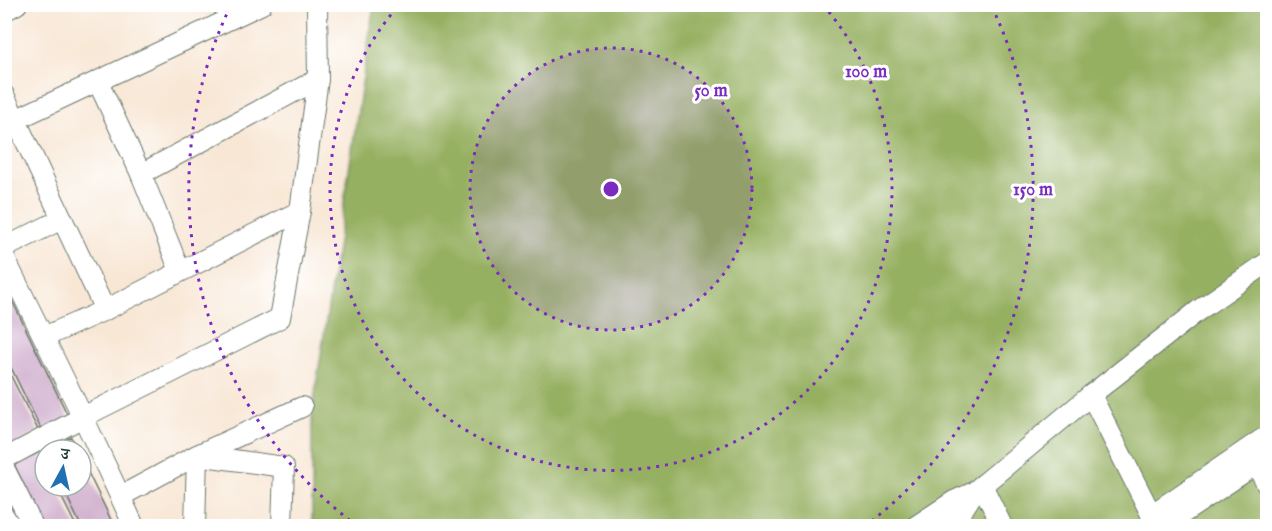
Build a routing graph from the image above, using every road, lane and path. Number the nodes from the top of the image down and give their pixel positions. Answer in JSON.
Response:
{"nodes":[{"id":1,"x":17,"y":4,"type":"edge"},
{"id":2,"x":262,"y":4,"type":"edge"},
{"id":3,"x":317,"y":4,"type":"edge"},
{"id":4,"x":4,"y":11,"type":"edge"},
{"id":5,"x":318,"y":79,"type":"junction"},
{"id":6,"x":98,"y":82,"type":"junction"},
{"id":7,"x":4,"y":95,"type":"edge"},
{"id":8,"x":14,"y":131,"type":"edge"},
{"id":9,"x":141,"y":174,"type":"junction"},
{"id":10,"x":300,"y":211,"type":"junction"},
{"id":11,"x":62,"y":219,"type":"junction"},
{"id":12,"x":4,"y":248,"type":"edge"},
{"id":13,"x":4,"y":257,"type":"edge"},
{"id":14,"x":1268,"y":262,"type":"edge"},
{"id":15,"x":180,"y":271,"type":"junction"},
{"id":16,"x":105,"y":310,"type":"junction"},
{"id":17,"x":44,"y":337,"type":"junction"},
{"id":18,"x":1090,"y":394,"type":"junction"},
{"id":19,"x":302,"y":407,"type":"dead end"},
{"id":20,"x":83,"y":417,"type":"junction"},
{"id":21,"x":1268,"y":435,"type":"edge"},
{"id":22,"x":197,"y":455,"type":"junction"},
{"id":23,"x":4,"y":459,"type":"edge"},
{"id":24,"x":1262,"y":460,"type":"edge"},
{"id":25,"x":4,"y":468,"type":"edge"},
{"id":26,"x":1268,"y":487,"type":"edge"},
{"id":27,"x":978,"y":488,"type":"junction"},
{"id":28,"x":121,"y":496,"type":"junction"},
{"id":29,"x":4,"y":516,"type":"edge"},
{"id":30,"x":1157,"y":523,"type":"edge"},
{"id":31,"x":10,"y":526,"type":"edge"},
{"id":32,"x":33,"y":526,"type":"edge"},
{"id":33,"x":135,"y":526,"type":"edge"},
{"id":34,"x":195,"y":526,"type":"edge"},
{"id":35,"x":282,"y":526,"type":"edge"},
{"id":36,"x":916,"y":526,"type":"edge"},
{"id":37,"x":943,"y":526,"type":"edge"},
{"id":38,"x":1002,"y":526,"type":"edge"}],
"edges":[{"from":1,"to":4,"type":"street"},
{"from":2,"to":6,"type":"street"},
{"from":3,"to":5,"type":"street"},
{"from":5,"to":9,"type":"street"},
{"from":5,"to":10,"type":"street"},
{"from":6,"to":8,"type":"street"},
{"from":6,"to":9,"type":"street"},
{"from":7,"to":8,"type":"street"},
{"from":8,"to":11,"type":"street"},
{"from":9,"to":15,"type":"street"},
{"from":10,"to":15,"type":"street"},
{"from":10,"to":20,"type":"street"},
{"from":11,"to":12,"type":"street"},
{"from":11,"to":16,"type":"street"},
{"from":13,"to":17,"type":"street"},
{"from":14,"to":18,"type":"street"},
{"from":15,"to":16,"type":"street"},
{"from":16,"to":17,"type":"street"},
{"from":17,"to":20,"type":"street"},
{"from":18,"to":27,"type":"street"},
{"from":18,"to":30,"type":"street"},
{"from":19,"to":22,"type":"street"},
{"from":20,"to":23,"type":"street"},
{"from":20,"to":28,"type":"street"},
{"from":21,"to":30,"type":"street"},
{"from":22,"to":28,"type":"street"},
{"from":22,"to":34,"type":"street"},
{"from":22,"to":35,"type":"street"},
{"from":24,"to":26,"type":"street"},
{"from":24,"to":30,"type":"street"},
{"from":25,"to":32,"type":"street"},
{"from":27,"to":36,"type":"street"},
{"from":27,"to":37,"type":"street"},
{"from":27,"to":38,"type":"street"},
{"from":28,"to":33,"type":"street"},
{"from":29,"to":31,"type":"street"}]}
